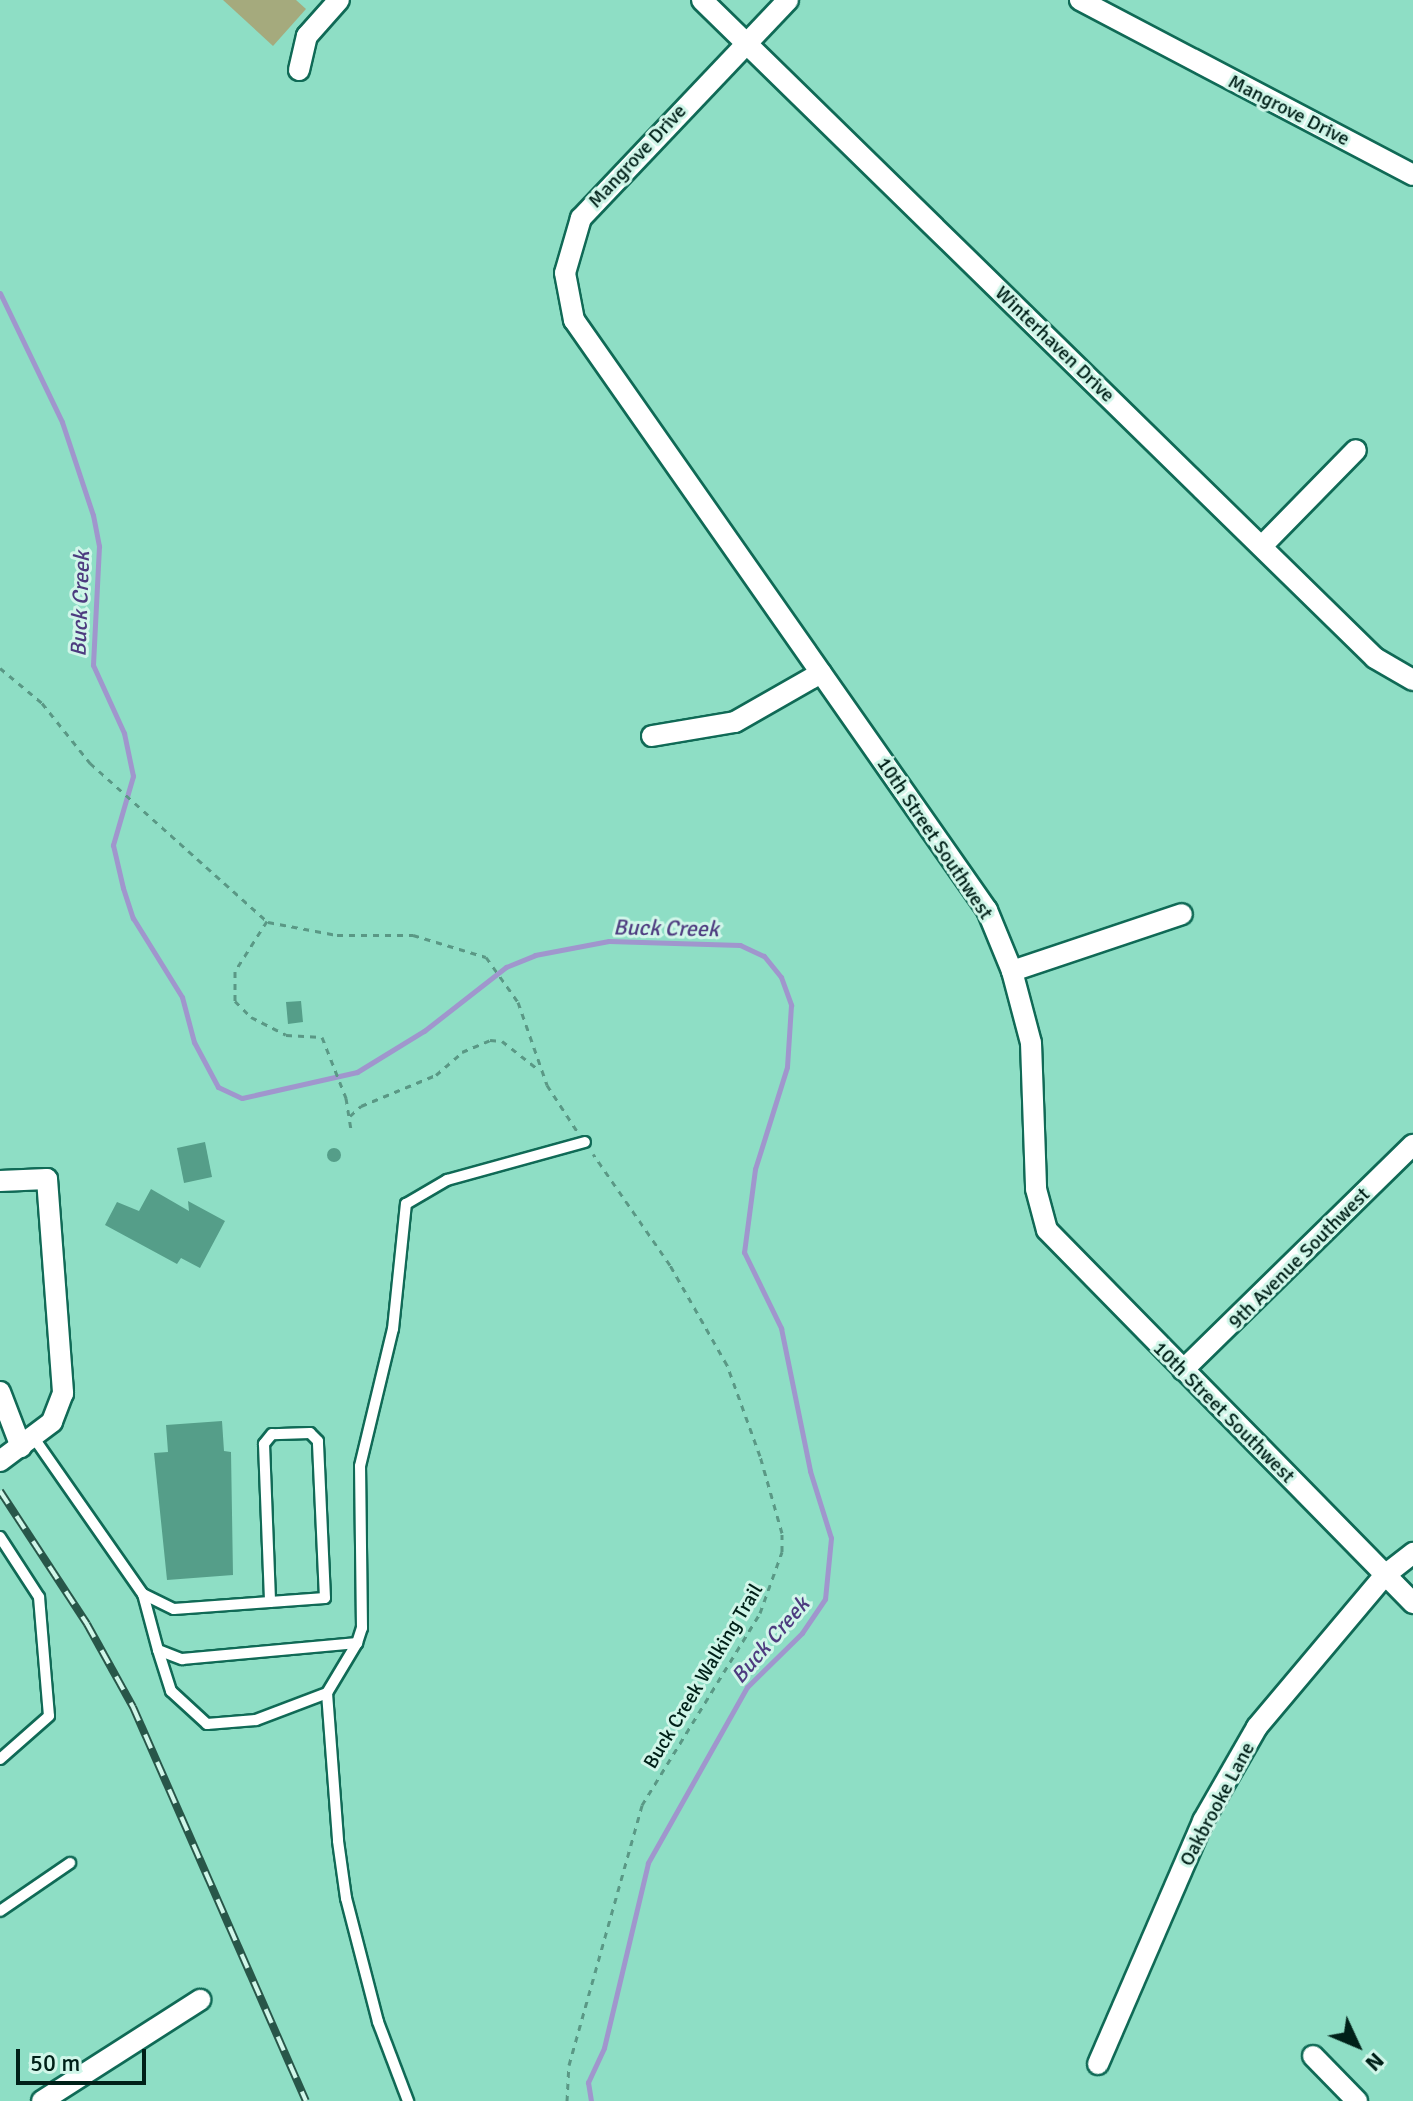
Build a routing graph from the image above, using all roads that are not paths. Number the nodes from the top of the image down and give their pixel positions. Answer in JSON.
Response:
{"nodes":[{"id":1,"x":339,"y":0,"type":"edge"},
{"id":2,"x":702,"y":0,"type":"edge"},
{"id":3,"x":788,"y":0,"type":"edge"},
{"id":4,"x":1080,"y":0,"type":"edge"},
{"id":5,"x":745,"y":43,"type":"junction"},
{"id":6,"x":299,"y":70,"type":"dead end"},
{"id":7,"x":1413,"y":175,"type":"edge"},
{"id":8,"x":588,"y":343,"type":"joint"},
{"id":9,"x":1356,"y":450,"type":"dead end"},
{"id":10,"x":1262,"y":546,"type":"junction"},
{"id":11,"x":821,"y":673,"type":"junction"},
{"id":12,"x":1413,"y":680,"type":"edge"},
{"id":13,"x":652,"y":736,"type":"dead end"},
{"id":14,"x":1182,"y":914,"type":"dead end"},
{"id":15,"x":1012,"y":971,"type":"junction"},
{"id":16,"x":585,"y":1142,"type":"road end"},
{"id":17,"x":1413,"y":1145,"type":"edge"},
{"id":18,"x":0,"y":1181,"type":"edge"},
{"id":19,"x":1183,"y":1370,"type":"junction"},
{"id":20,"x":0,"y":1392,"type":"edge"},
{"id":21,"x":28,"y":1442,"type":"junction"},
{"id":22,"x":0,"y":1461,"type":"edge"},
{"id":23,"x":0,"y":1537,"type":"edge"},
{"id":24,"x":1413,"y":1553,"type":"edge"},
{"id":25,"x":1385,"y":1575,"type":"junction"},
{"id":26,"x":143,"y":1594,"type":"junction"},
{"id":27,"x":270,"y":1602,"type":"junction"},
{"id":28,"x":1413,"y":1603,"type":"edge"},
{"id":29,"x":357,"y":1643,"type":"junction"},
{"id":30,"x":158,"y":1650,"type":"junction"},
{"id":31,"x":327,"y":1693,"type":"junction"},
{"id":32,"x":0,"y":1759,"type":"edge"},
{"id":33,"x":70,"y":1863,"type":"dead end"},
{"id":34,"x":0,"y":1911,"type":"edge"},
{"id":35,"x":200,"y":2000,"type":"dead end"},
{"id":36,"x":1313,"y":2056,"type":"dead end"},
{"id":37,"x":1098,"y":2064,"type":"dead end"},
{"id":38,"x":42,"y":2101,"type":"edge"},
{"id":39,"x":408,"y":2101,"type":"edge"},
{"id":40,"x":1357,"y":2101,"type":"edge"}],
"edges":[{"from":1,"to":6,"type":"street"},
{"from":2,"to":5,"type":"street","name":"Winterhaven Drive"},
{"from":3,"to":5,"type":"street","name":"Mangrove Drive"},
{"from":4,"to":7,"type":"street","name":"Mangrove Drive"},
{"from":5,"to":8,"type":"street","name":"Mangrove Drive"},
{"from":5,"to":10,"type":"street","name":"Winterhaven Drive"},
{"from":8,"to":11,"type":"street","name":"10th Street Southwest"},
{"from":9,"to":10,"type":"street"},
{"from":10,"to":12,"type":"street","name":"Winterhaven Drive"},
{"from":11,"to":13,"type":"street"},
{"from":11,"to":15,"type":"street","name":"10th Street Southwest"},
{"from":14,"to":15,"type":"street"},
{"from":15,"to":19,"type":"street","name":"10th Street Southwest"},
{"from":16,"to":29,"type":"lane"},
{"from":17,"to":19,"type":"street","name":"9th Avenue Southwest"},
{"from":18,"to":21,"type":"street"},
{"from":19,"to":25,"type":"street","name":"10th Street Southwest"},
{"from":20,"to":21,"type":"street"},
{"from":21,"to":22,"type":"street"},
{"from":21,"to":26,"type":"lane"},
{"from":23,"to":32,"type":"lane"},
{"from":24,"to":25,"type":"street","name":"Oakbrooke Lane"},
{"from":25,"to":28,"type":"street","name":"10th Street Southwest"},
{"from":25,"to":37,"type":"street","name":"Oakbrooke Lane"},
{"from":26,"to":27,"type":"lane"},
{"from":26,"to":30,"type":"lane"},
{"from":27,"to":27,"type":"lane"},
{"from":29,"to":30,"type":"lane"},
{"from":29,"to":31,"type":"lane"},
{"from":30,"to":31,"type":"lane"},
{"from":31,"to":39,"type":"lane"},
{"from":33,"to":34,"type":"lane"},
{"from":35,"to":38,"type":"street"},
{"from":36,"to":40,"type":"street"}]}
